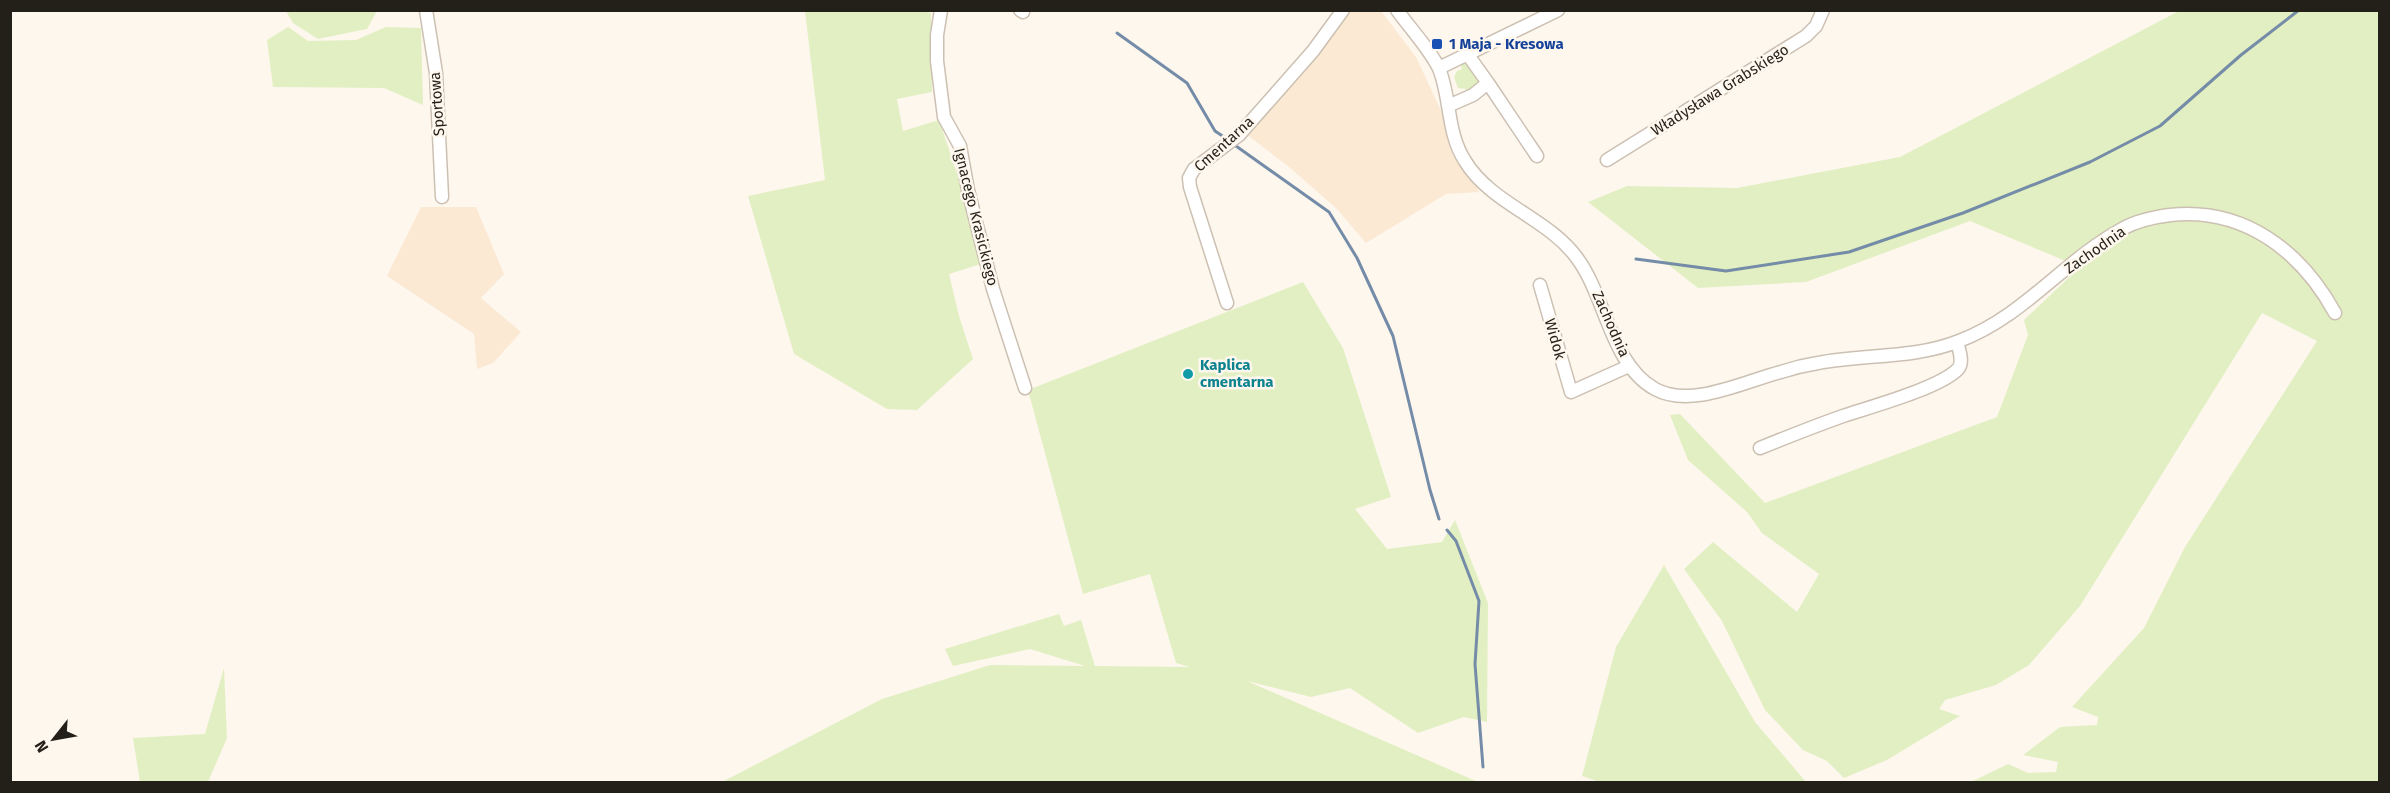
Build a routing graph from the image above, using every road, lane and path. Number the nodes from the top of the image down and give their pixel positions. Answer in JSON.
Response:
{"nodes":[{"id":1,"x":426,"y":10,"type":"edge"},
{"id":2,"x":941,"y":10,"type":"edge"},
{"id":3,"x":1343,"y":10,"type":"edge"},
{"id":4,"x":1397,"y":10,"type":"edge"},
{"id":5,"x":1558,"y":10,"type":"edge"},
{"id":6,"x":1822,"y":10,"type":"edge"},
{"id":7,"x":1468,"y":55,"type":"junction"},
{"id":8,"x":1439,"y":68,"type":"junction"},
{"id":9,"x":1488,"y":83,"type":"junction"},
{"id":10,"x":1448,"y":105,"type":"junction"},
{"id":11,"x":1537,"y":156,"type":"dead end"},
{"id":12,"x":1607,"y":160,"type":"dead end"},
{"id":13,"x":442,"y":197,"type":"dead end"},
{"id":14,"x":1540,"y":285,"type":"dead end"},
{"id":15,"x":1227,"y":303,"type":"dead end"},
{"id":16,"x":2335,"y":314,"type":"dead end"},
{"id":17,"x":1957,"y":342,"type":"junction"},
{"id":18,"x":1629,"y":366,"type":"junction"},
{"id":19,"x":1025,"y":388,"type":"dead end"},
{"id":20,"x":1760,"y":448,"type":"dead end"}],
"edges":[{"from":1,"to":13,"type":"street","name":"Sportowa"},
{"from":2,"to":19,"type":"street","name":"Ignacego Krasickiego"},
{"from":3,"to":15,"type":"street","name":"Cmentarna"},
{"from":4,"to":8,"type":"street"},
{"from":5,"to":7,"type":"street"},
{"from":6,"to":12,"type":"street","name":"Władysława Grabskiego"},
{"from":7,"to":8,"type":"street"},
{"from":7,"to":9,"type":"street"},
{"from":8,"to":10,"type":"street","name":"Zachodnia"},
{"from":9,"to":10,"type":"street"},
{"from":9,"to":11,"type":"street"},
{"from":10,"to":18,"type":"street","name":"Zachodnia"},
{"from":14,"to":18,"type":"street","name":"Widok"},
{"from":16,"to":17,"type":"street","name":"Zachodnia"},
{"from":17,"to":18,"type":"street","name":"Zachodnia"},
{"from":17,"to":20,"type":"street"}]}
